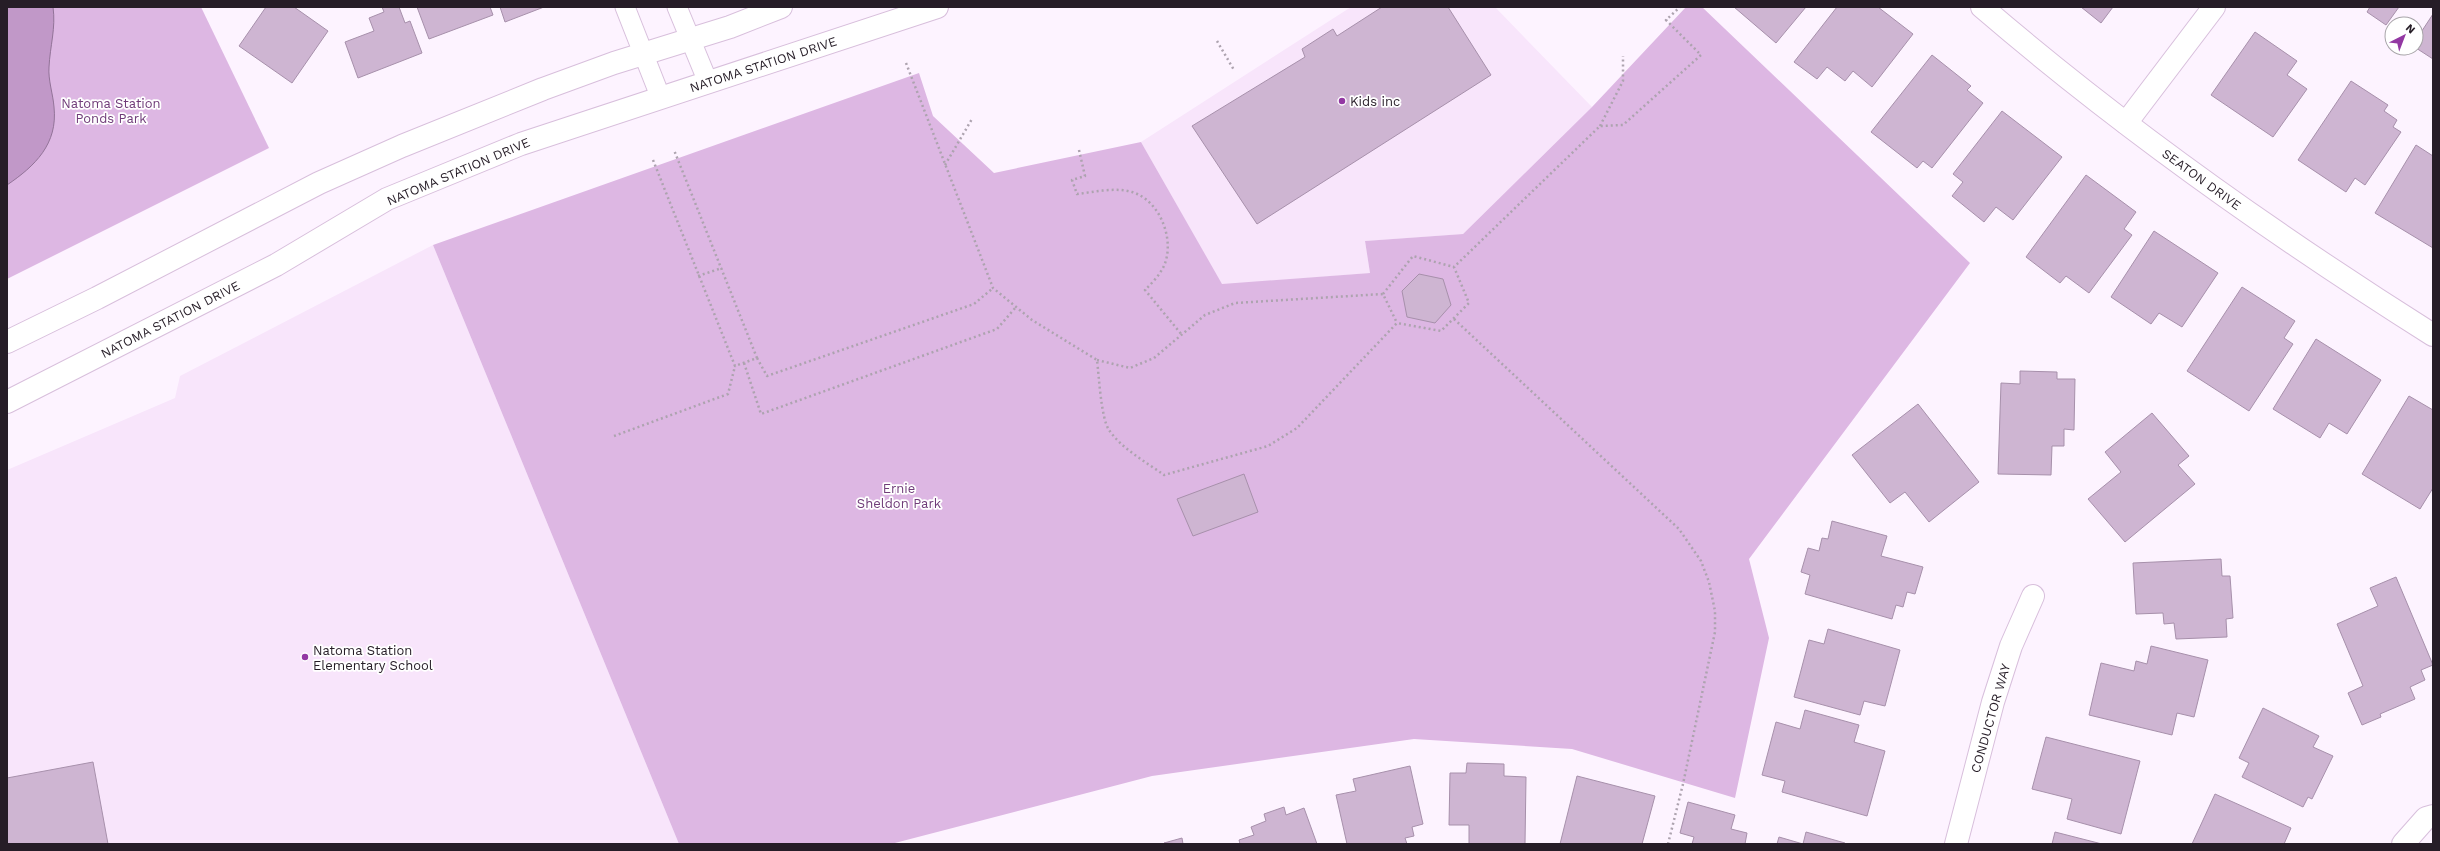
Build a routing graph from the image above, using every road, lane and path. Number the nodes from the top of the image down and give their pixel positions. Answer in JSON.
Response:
{"nodes":[{"id":1,"x":625,"y":7,"type":"edge"},
{"id":2,"x":677,"y":7,"type":"edge"},
{"id":3,"x":781,"y":7,"type":"edge"},
{"id":4,"x":937,"y":7,"type":"edge"},
{"id":5,"x":1680,"y":7,"type":"edge"},
{"id":6,"x":1982,"y":7,"type":"edge"},
{"id":7,"x":2214,"y":7,"type":"edge"},
{"id":8,"x":691,"y":40,"type":"junction"},
{"id":9,"x":1217,"y":41,"type":"dead end"},
{"id":10,"x":644,"y":55,"type":"junction"},
{"id":11,"x":1623,"y":56,"type":"dead end"},
{"id":12,"x":906,"y":63,"type":"dead end"},
{"id":13,"x":1234,"y":70,"type":"dead end"},
{"id":14,"x":708,"y":82,"type":"junction"},
{"id":15,"x":660,"y":96,"type":"junction"},
{"id":16,"x":972,"y":120,"type":"dead end"},
{"id":17,"x":2126,"y":123,"type":"junction"},
{"id":18,"x":1600,"y":126,"type":"junction"},
{"id":19,"x":674,"y":150,"type":"dead end"},
{"id":20,"x":1079,"y":150,"type":"dead end"},
{"id":21,"x":653,"y":160,"type":"dead end"},
{"id":22,"x":944,"y":166,"type":"junction"},
{"id":23,"x":722,"y":268,"type":"junction"},
{"id":24,"x":1454,"y":268,"type":"junction"},
{"id":25,"x":698,"y":276,"type":"junction"},
{"id":26,"x":993,"y":288,"type":"junction"},
{"id":27,"x":1383,"y":294,"type":"junction"},
{"id":28,"x":1016,"y":307,"type":"junction"},
{"id":29,"x":1454,"y":319,"type":"junction"},
{"id":30,"x":1397,"y":322,"type":"junction"},
{"id":31,"x":1182,"y":335,"type":"junction"},
{"id":32,"x":2433,"y":335,"type":"edge"},
{"id":33,"x":7,"y":342,"type":"edge"},
{"id":34,"x":757,"y":358,"type":"junction"},
{"id":35,"x":1097,"y":360,"type":"junction"},
{"id":36,"x":744,"y":363,"type":"junction"},
{"id":37,"x":735,"y":366,"type":"junction"},
{"id":38,"x":7,"y":402,"type":"edge"},
{"id":39,"x":614,"y":436,"type":"dead end"},
{"id":40,"x":2033,"y":596,"type":"dead end"},
{"id":41,"x":2433,"y":816,"type":"edge"},
{"id":42,"x":1668,"y":844,"type":"edge"},
{"id":43,"x":1956,"y":844,"type":"edge"},
{"id":44,"x":2403,"y":844,"type":"edge"}],
"edges":[{"from":1,"to":10,"type":"lane"},
{"from":2,"to":8,"type":"lane"},
{"from":3,"to":8,"type":"street"},
{"from":4,"to":14,"type":"street","name":"NATOMA STATION DRIVE"},
{"from":5,"to":18,"type":"path"},
{"from":6,"to":17,"type":"street","name":"SEATON DRIVE"},
{"from":7,"to":17,"type":"street"},
{"from":8,"to":10,"type":"street"},
{"from":8,"to":14,"type":"lane"},
{"from":9,"to":13,"type":"path"},
{"from":10,"to":15,"type":"lane"},
{"from":10,"to":33,"type":"street"},
{"from":11,"to":18,"type":"path"},
{"from":12,"to":22,"type":"path"},
{"from":14,"to":15,"type":"street","name":"NATOMA STATION DRIVE"},
{"from":15,"to":38,"type":"street","name":"NATOMA STATION DRIVE"},
{"from":16,"to":22,"type":"path"},
{"from":17,"to":32,"type":"street","name":"SEATON DRIVE"},
{"from":18,"to":24,"type":"path"},
{"from":19,"to":23,"type":"path"},
{"from":20,"to":31,"type":"path"},
{"from":21,"to":25,"type":"path"},
{"from":22,"to":26,"type":"path"},
{"from":23,"to":25,"type":"path"},
{"from":23,"to":34,"type":"path"},
{"from":24,"to":27,"type":"path"},
{"from":24,"to":29,"type":"path"},
{"from":25,"to":37,"type":"path"},
{"from":26,"to":28,"type":"path"},
{"from":26,"to":34,"type":"path"},
{"from":27,"to":30,"type":"path"},
{"from":27,"to":31,"type":"path"},
{"from":28,"to":35,"type":"path"},
{"from":28,"to":36,"type":"path"},
{"from":29,"to":30,"type":"path"},
{"from":29,"to":42,"type":"path"},
{"from":30,"to":35,"type":"path"},
{"from":31,"to":35,"type":"path"},
{"from":34,"to":36,"type":"path"},
{"from":36,"to":37,"type":"path"},
{"from":37,"to":39,"type":"path"},
{"from":40,"to":43,"type":"street","name":"CONDUCTOR WAY"},
{"from":41,"to":44,"type":"street"}]}
